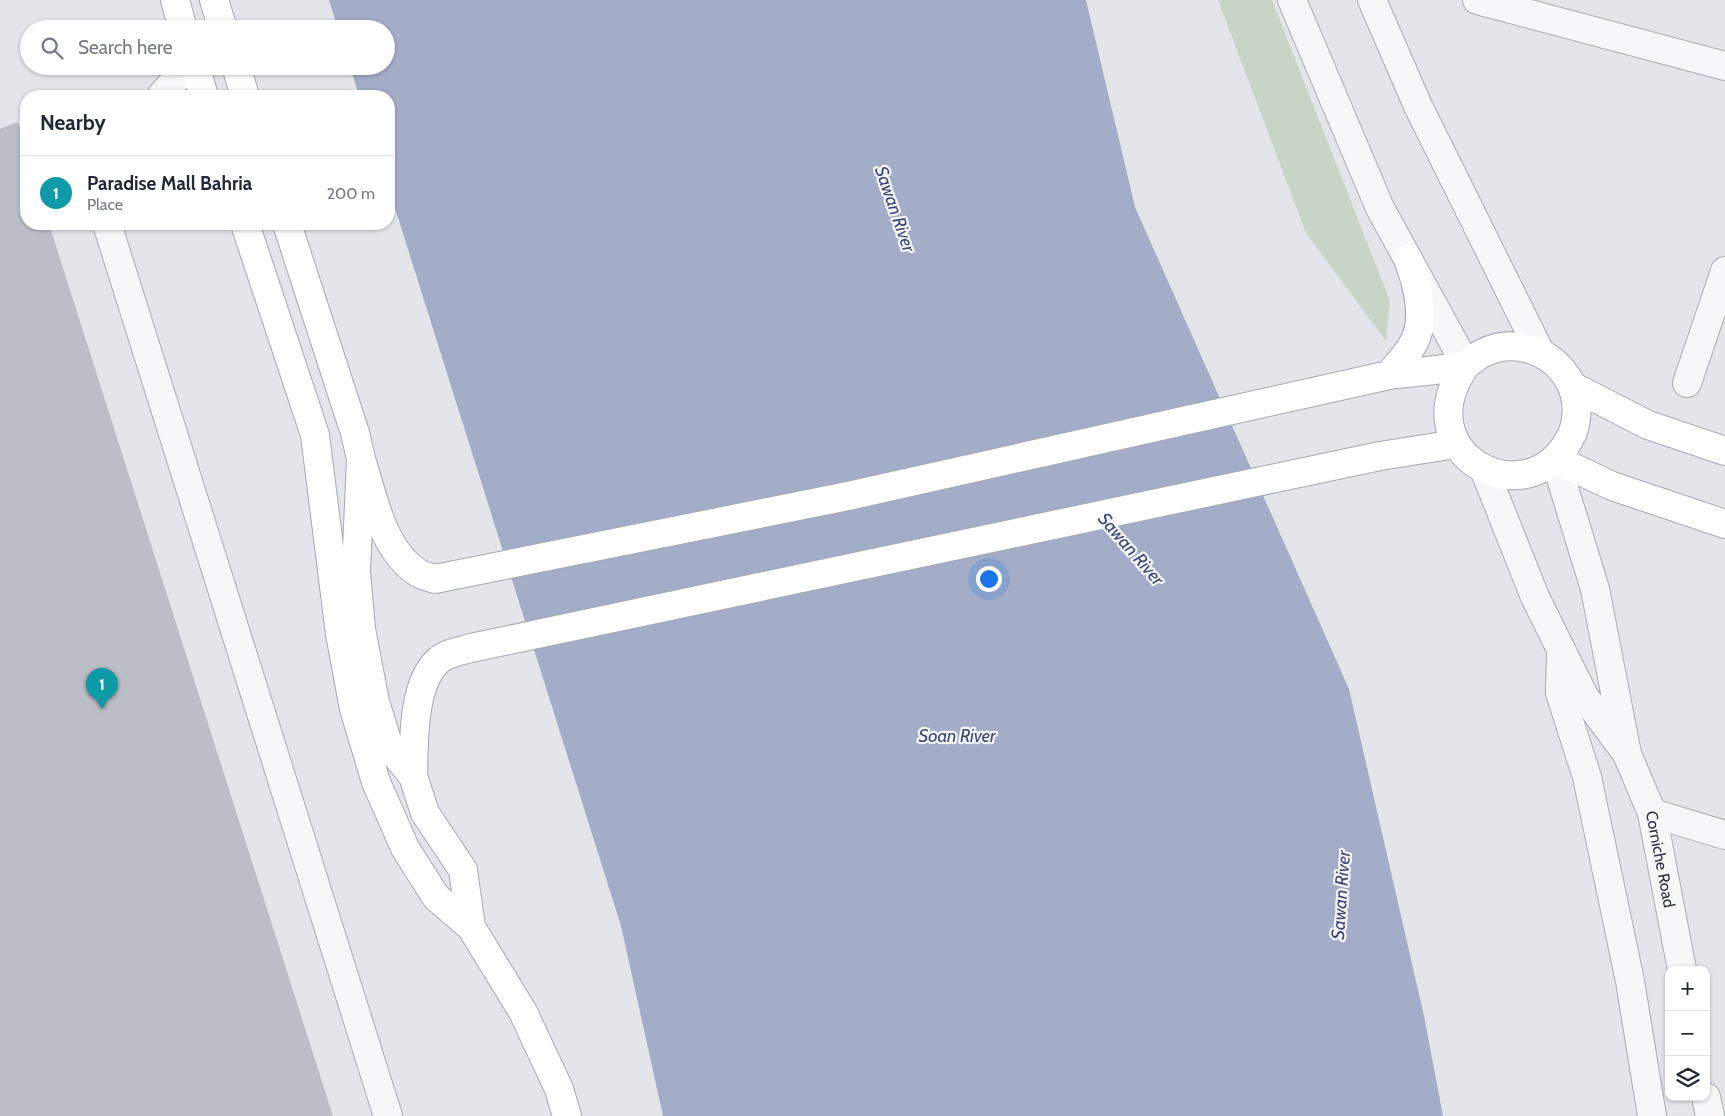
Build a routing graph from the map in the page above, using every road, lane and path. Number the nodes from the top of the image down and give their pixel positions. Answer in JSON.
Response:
{"nodes":[{"id":1,"x":175,"y":0,"type":"edge"},
{"id":2,"x":214,"y":0,"type":"edge"},
{"id":3,"x":1292,"y":0,"type":"edge"},
{"id":4,"x":1372,"y":0,"type":"edge"},
{"id":5,"x":1477,"y":0,"type":"edge"},
{"id":6,"x":181,"y":20,"type":"edge"},
{"id":7,"x":220,"y":20,"type":"edge"},
{"id":8,"x":1725,"y":66,"type":"edge"},
{"id":9,"x":180,"y":75,"type":"edge"},
{"id":10,"x":198,"y":75,"type":"edge"},
{"id":11,"x":239,"y":75,"type":"edge"},
{"id":12,"x":167,"y":90,"type":"edge"},
{"id":13,"x":202,"y":90,"type":"edge"},
{"id":14,"x":243,"y":90,"type":"edge"},
{"id":15,"x":109,"y":230,"type":"edge"},
{"id":16,"x":246,"y":230,"type":"edge"},
{"id":17,"x":289,"y":230,"type":"edge"},
{"id":18,"x":1408,"y":259,"type":"junction"},
{"id":19,"x":1725,"y":272,"type":"edge"},
{"id":20,"x":1540,"y":352,"type":"junction"},
{"id":21,"x":1466,"y":365,"type":"junction"},
{"id":22,"x":1378,"y":378,"type":"junction"},
{"id":23,"x":1687,"y":383,"type":"dead end"},
{"id":24,"x":1572,"y":386,"type":"junction"},
{"id":25,"x":1456,"y":444,"type":"junction"},
{"id":26,"x":1725,"y":451,"type":"edge"},
{"id":27,"x":361,"y":459,"type":"junction"},
{"id":28,"x":1555,"y":459,"type":"junction"},
{"id":29,"x":1484,"y":469,"type":"junction"},
{"id":30,"x":1725,"y":524,"type":"edge"},
{"id":31,"x":1561,"y":649,"type":"junction"},
{"id":32,"x":1627,"y":754,"type":"junction"},
{"id":33,"x":412,"y":776,"type":"junction"},
{"id":34,"x":1652,"y":813,"type":"junction"},
{"id":35,"x":1725,"y":835,"type":"edge"},
{"id":36,"x":471,"y":927,"type":"junction"},
{"id":37,"x":1681,"y":966,"type":"edge"},
{"id":38,"x":1707,"y":1101,"type":"edge"},
{"id":39,"x":388,"y":1116,"type":"edge"},
{"id":40,"x":567,"y":1116,"type":"edge"},
{"id":41,"x":1652,"y":1116,"type":"edge"},
{"id":42,"x":1710,"y":1116,"type":"edge"}],
"edges":[{"from":1,"to":6,"type":"main road"},
{"from":2,"to":7,"type":"main road"},
{"from":3,"to":18,"type":"street"},
{"from":4,"to":20,"type":"street"},
{"from":5,"to":8,"type":"street"},
{"from":9,"to":12,"type":"street"},
{"from":10,"to":13,"type":"main road"},
{"from":11,"to":14,"type":"main road"},
{"from":15,"to":39,"type":"street"},
{"from":16,"to":36,"type":"main road"},
{"from":17,"to":27,"type":"main road"},
{"from":18,"to":21,"type":"street"},
{"from":18,"to":22,"type":"main road"},
{"from":19,"to":23,"type":"street"},
{"from":20,"to":21,"type":"main road"},
{"from":20,"to":24,"type":"main road"},
{"from":21,"to":22,"type":"main road"},
{"from":21,"to":25,"type":"main road"},
{"from":22,"to":27,"type":"main road"},
{"from":24,"to":26,"type":"main road"},
{"from":24,"to":28,"type":"main road"},
{"from":25,"to":29,"type":"main road"},
{"from":25,"to":33,"type":"main road"},
{"from":27,"to":33,"type":"main road"},
{"from":28,"to":29,"type":"main road"},
{"from":28,"to":30,"type":"main road"},
{"from":28,"to":32,"type":"street"},
{"from":29,"to":31,"type":"street"},
{"from":31,"to":32,"type":"street"},
{"from":31,"to":41,"type":"street"},
{"from":32,"to":34,"type":"street","name":"Corniche Road"},
{"from":33,"to":36,"type":"main road"},
{"from":34,"to":35,"type":"street"},
{"from":34,"to":37,"type":"street","name":"Corniche Road"},
{"from":36,"to":40,"type":"main road"},
{"from":38,"to":42,"type":"street"}]}
